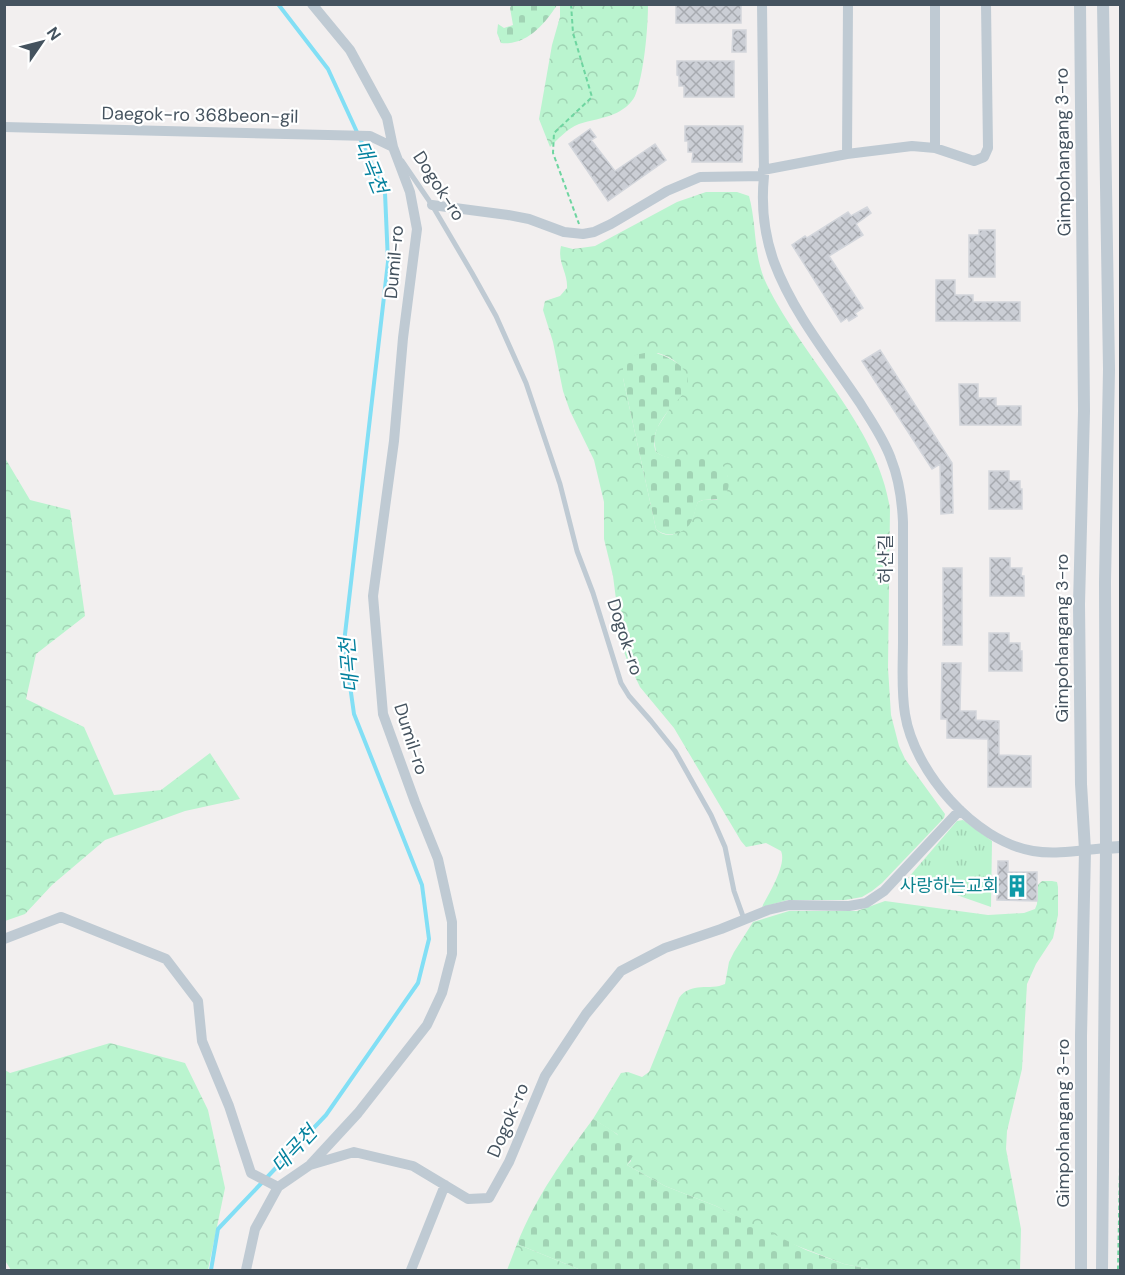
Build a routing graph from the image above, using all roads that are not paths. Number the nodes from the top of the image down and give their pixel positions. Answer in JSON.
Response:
{"nodes":[{"id":1,"x":312,"y":4,"type":"edge"},
{"id":2,"x":762,"y":4,"type":"edge"},
{"id":3,"x":848,"y":4,"type":"edge"},
{"id":4,"x":935,"y":4,"type":"edge"},
{"id":5,"x":986,"y":4,"type":"edge"},
{"id":6,"x":1080,"y":4,"type":"edge"},
{"id":7,"x":1103,"y":4,"type":"edge"},
{"id":8,"x":4,"y":127,"type":"edge"},
{"id":9,"x":393,"y":147,"type":"junction"},
{"id":10,"x":935,"y":148,"type":"junction"},
{"id":11,"x":847,"y":154,"type":"junction"},
{"id":12,"x":764,"y":173,"type":"junction"},
{"id":13,"x":432,"y":205,"type":"junction"},
{"id":14,"x":960,"y":810,"type":"junction"},
{"id":15,"x":1120,"y":847,"type":"edge"},
{"id":16,"x":1106,"y":848,"type":"junction"},
{"id":17,"x":1085,"y":850,"type":"junction"},
{"id":18,"x":744,"y":919,"type":"junction"},
{"id":19,"x":4,"y":939,"type":"edge"},
{"id":20,"x":309,"y":1165,"type":"junction"},
{"id":21,"x":275,"y":1185,"type":"junction"},
{"id":22,"x":445,"y":1185,"type":"junction"},
{"id":23,"x":246,"y":1270,"type":"edge"},
{"id":24,"x":411,"y":1270,"type":"edge"},
{"id":25,"x":1081,"y":1270,"type":"edge"},
{"id":26,"x":1102,"y":1270,"type":"edge"}],
"edges":[{"from":1,"to":9,"type":"street","name":"Dogok-ro"},
{"from":2,"to":12,"type":"street","name":"허산길"},
{"from":3,"to":11,"type":"street"},
{"from":4,"to":10,"type":"street"},
{"from":5,"to":10,"type":"street"},
{"from":6,"to":17,"type":"street","name":"Gimpohangang 3-ro"},
{"from":7,"to":16,"type":"street"},
{"from":8,"to":9,"type":"street","name":"Daegok-ro 368beon-gil"},
{"from":9,"to":13,"type":"lane","name":"Dogok-ro"},
{"from":9,"to":20,"type":"street","name":"Dumil-ro"},
{"from":10,"to":11,"type":"street"},
{"from":11,"to":12,"type":"street"},
{"from":12,"to":13,"type":"street"},
{"from":12,"to":14,"type":"street","name":"허산길"},
{"from":13,"to":18,"type":"lane","name":"Dogok-ro"},
{"from":14,"to":17,"type":"street","name":"허산길"},
{"from":14,"to":18,"type":"street"},
{"from":15,"to":16,"type":"street"},
{"from":16,"to":17,"type":"street","name":"허산길"},
{"from":16,"to":26,"type":"street"},
{"from":17,"to":25,"type":"street","name":"Gimpohangang 3-ro"},
{"from":18,"to":22,"type":"street","name":"Dogok-ro"},
{"from":19,"to":21,"type":"street"},
{"from":20,"to":21,"type":"street","name":"Dumil-ro"},
{"from":20,"to":22,"type":"street"},
{"from":21,"to":23,"type":"street","name":"Dumil-ro"},
{"from":22,"to":24,"type":"street"}]}
